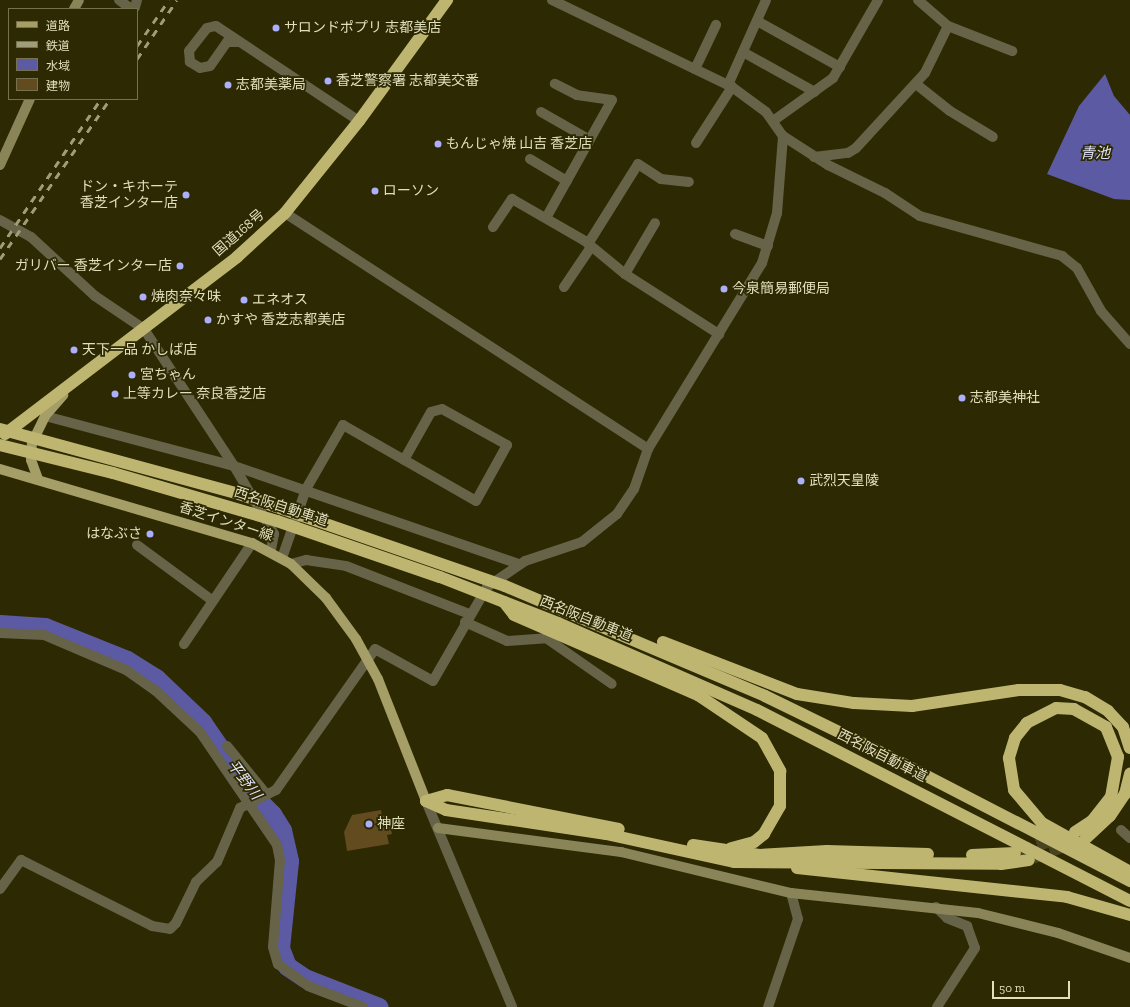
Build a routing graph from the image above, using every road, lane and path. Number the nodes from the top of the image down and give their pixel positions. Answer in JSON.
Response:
{"nodes":[{"id":1,"x":119,"y":0,"type":"edge"},
{"id":2,"x":448,"y":0,"type":"edge"},
{"id":3,"x":552,"y":0,"type":"edge"},
{"id":4,"x":766,"y":0,"type":"edge"},
{"id":5,"x":878,"y":0,"type":"edge"},
{"id":6,"x":918,"y":0,"type":"edge"},
{"id":7,"x":139,"y":1,"type":"edge"},
{"id":8,"x":757,"y":21,"type":"junction"},
{"id":9,"x":716,"y":25,"type":"dead end"},
{"id":10,"x":948,"y":26,"type":"junction"},
{"id":11,"x":239,"y":42,"type":"junction"},
{"id":12,"x":1012,"y":51,"type":"dead end"},
{"id":13,"x":743,"y":52,"type":"junction"},
{"id":14,"x":840,"y":67,"type":"junction"},
{"id":15,"x":695,"y":69,"type":"junction"},
{"id":16,"x":555,"y":84,"type":"dead end"},
{"id":17,"x":916,"y":84,"type":"junction"},
{"id":18,"x":730,"y":86,"type":"junction"},
{"id":19,"x":815,"y":92,"type":"junction"},
{"id":20,"x":30,"y":100,"type":"edge"},
{"id":21,"x":541,"y":112,"type":"dead end"},
{"id":22,"x":773,"y":121,"type":"junction"},
{"id":23,"x":359,"y":122,"type":"junction"},
{"id":24,"x":783,"y":136,"type":"junction"},
{"id":25,"x":993,"y":137,"type":"dead end"},
{"id":26,"x":590,"y":140,"type":"junction"},
{"id":27,"x":696,"y":143,"type":"dead end"},
{"id":28,"x":814,"y":157,"type":"junction"},
{"id":29,"x":530,"y":159,"type":"dead end"},
{"id":30,"x":0,"y":165,"type":"edge"},
{"id":31,"x":567,"y":180,"type":"junction"},
{"id":32,"x":689,"y":182,"type":"dead end"},
{"id":33,"x":285,"y":213,"type":"junction"},
{"id":34,"x":546,"y":218,"type":"junction"},
{"id":35,"x":0,"y":220,"type":"edge"},
{"id":36,"x":655,"y":223,"type":"dead end"},
{"id":37,"x":493,"y":227,"type":"dead end"},
{"id":38,"x":735,"y":234,"type":"dead end"},
{"id":39,"x":589,"y":245,"type":"junction"},
{"id":40,"x":768,"y":246,"type":"junction"},
{"id":41,"x":625,"y":274,"type":"junction"},
{"id":42,"x":564,"y":288,"type":"dead end"},
{"id":43,"x":144,"y":328,"type":"junction"},
{"id":44,"x":719,"y":334,"type":"junction"},
{"id":45,"x":1130,"y":344,"type":"edge"},
{"id":46,"x":86,"y":370,"type":"junction"},
{"id":47,"x":45,"y":416,"type":"junction"},
{"id":48,"x":0,"y":429,"type":"edge"},
{"id":49,"x":0,"y":438,"type":"edge"},
{"id":50,"x":0,"y":445,"type":"edge"},
{"id":51,"x":648,"y":449,"type":"junction"},
{"id":52,"x":404,"y":460,"type":"junction"},
{"id":53,"x":234,"y":466,"type":"junction"},
{"id":54,"x":0,"y":469,"type":"edge"},
{"id":55,"x":38,"y":479,"type":"junction"},
{"id":56,"x":306,"y":489,"type":"junction"},
{"id":57,"x":252,"y":543,"type":"junction"},
{"id":58,"x":137,"y":545,"type":"dead end"},
{"id":59,"x":271,"y":550,"type":"junction"},
{"id":60,"x":287,"y":561,"type":"junction"},
{"id":61,"x":519,"y":564,"type":"junction"},
{"id":62,"x":213,"y":601,"type":"junction"},
{"id":63,"x":467,"y":618,"type":"junction"},
{"id":64,"x":0,"y":633,"type":"edge"},
{"id":65,"x":652,"y":642,"type":"junction"},
{"id":66,"x":184,"y":644,"type":"dead end"},
{"id":67,"x":368,"y":660,"type":"junction"},
{"id":68,"x":644,"y":664,"type":"junction"},
{"id":69,"x":612,"y":684,"type":"dead end"},
{"id":70,"x":227,"y":746,"type":"dead end"},
{"id":71,"x":1130,"y":748,"type":"edge"},
{"id":72,"x":1130,"y":774,"type":"edge"},
{"id":73,"x":264,"y":796,"type":"junction"},
{"id":74,"x":249,"y":801,"type":"junction"},
{"id":75,"x":426,"y":801,"type":"junction"},
{"id":76,"x":438,"y":828,"type":"junction"},
{"id":77,"x":1121,"y":830,"type":"dead end"},
{"id":78,"x":1130,"y":838,"type":"edge"},
{"id":79,"x":715,"y":849,"type":"junction"},
{"id":80,"x":1015,"y":853,"type":"tunnel mouth"},
{"id":81,"x":1029,"y":860,"type":"tunnel mouth"},
{"id":82,"x":734,"y":862,"type":"junction"},
{"id":83,"x":1130,"y":872,"type":"edge"},
{"id":84,"x":1130,"y":882,"type":"edge"},
{"id":85,"x":0,"y":889,"type":"edge"},
{"id":86,"x":791,"y":893,"type":"junction"},
{"id":87,"x":1130,"y":901,"type":"edge"},
{"id":88,"x":936,"y":907,"type":"junction"},
{"id":89,"x":1130,"y":915,"type":"edge"},
{"id":90,"x":1130,"y":958,"type":"edge"},
{"id":91,"x":363,"y":1007,"type":"edge"},
{"id":92,"x":512,"y":1007,"type":"edge"},
{"id":93,"x":768,"y":1007,"type":"edge"},
{"id":94,"x":937,"y":1007,"type":"edge"}],
"edges":[{"from":1,"to":7,"type":"street"},
{"from":2,"to":23,"type":"highway","name":"国道168号"},
{"from":3,"to":15,"type":"street"},
{"from":4,"to":8,"type":"street"},
{"from":5,"to":14,"type":"street"},
{"from":6,"to":10,"type":"street"},
{"from":8,"to":13,"type":"street"},
{"from":8,"to":14,"type":"street"},
{"from":9,"to":15,"type":"street"},
{"from":10,"to":12,"type":"street"},
{"from":10,"to":17,"type":"street"},
{"from":11,"to":11,"type":"street"},
{"from":11,"to":23,"type":"street"},
{"from":13,"to":18,"type":"street"},
{"from":13,"to":19,"type":"street"},
{"from":14,"to":19,"type":"street"},
{"from":15,"to":18,"type":"street"},
{"from":16,"to":26,"type":"street"},
{"from":17,"to":25,"type":"street"},
{"from":17,"to":28,"type":"street"},
{"from":18,"to":22,"type":"street"},
{"from":18,"to":27,"type":"street"},
{"from":19,"to":22,"type":"street"},
{"from":20,"to":30,"type":"street"},
{"from":21,"to":26,"type":"street"},
{"from":22,"to":24,"type":"street"},
{"from":23,"to":33,"type":"highway","name":"国道168号"},
{"from":24,"to":28,"type":"street"},
{"from":24,"to":40,"type":"street"},
{"from":26,"to":31,"type":"street"},
{"from":28,"to":45,"type":"street"},
{"from":29,"to":31,"type":"street"},
{"from":31,"to":34,"type":"street"},
{"from":32,"to":39,"type":"street"},
{"from":33,"to":43,"type":"highway","name":"国道168号"},
{"from":33,"to":51,"type":"street"},
{"from":34,"to":37,"type":"street"},
{"from":34,"to":39,"type":"street"},
{"from":35,"to":43,"type":"street"},
{"from":36,"to":41,"type":"street"},
{"from":38,"to":40,"type":"street"},
{"from":39,"to":41,"type":"street"},
{"from":39,"to":42,"type":"street"},
{"from":40,"to":44,"type":"street"},
{"from":41,"to":44,"type":"street"},
{"from":43,"to":46,"type":"highway","name":"国道168号"},
{"from":43,"to":53,"type":"street"},
{"from":44,"to":51,"type":"street"},
{"from":46,"to":47,"type":"main road"},
{"from":46,"to":49,"type":"highway","name":"国道168号"},
{"from":47,"to":53,"type":"street"},
{"from":47,"to":55,"type":"main road"},
{"from":48,"to":65,"type":"highway","name":"西名阪自動車道"},
{"from":50,"to":68,"type":"highway","name":"西名阪自動車道"},
{"from":51,"to":61,"type":"street"},
{"from":52,"to":52,"type":"street"},
{"from":52,"to":56,"type":"street"},
{"from":53,"to":56,"type":"street"},
{"from":53,"to":59,"type":"street"},
{"from":54,"to":55,"type":"main road","name":"香芝インター線"},
{"from":55,"to":57,"type":"main road","name":"香芝インター線"},
{"from":56,"to":60,"type":"street"},
{"from":56,"to":61,"type":"street"},
{"from":57,"to":59,"type":"main road","name":"香芝インター線"},
{"from":57,"to":62,"type":"street"},
{"from":58,"to":62,"type":"street"},
{"from":59,"to":60,"type":"main road","name":"香芝インター線"},
{"from":60,"to":63,"type":"street"},
{"from":60,"to":67,"type":"main road","name":"香芝インター線"},
{"from":61,"to":63,"type":"street"},
{"from":62,"to":66,"type":"street"},
{"from":63,"to":67,"type":"street"},
{"from":63,"to":69,"type":"street"},
{"from":64,"to":74,"type":"street"},
{"from":65,"to":71,"type":"highway"},
{"from":65,"to":84,"type":"highway","name":"西名阪自動車道"},
{"from":67,"to":73,"type":"street"},
{"from":67,"to":75,"type":"main road","name":"香芝インター線"},
{"from":68,"to":79,"type":"highway"},
{"from":68,"to":87,"type":"highway","name":"西名阪自動車道"},
{"from":70,"to":73,"type":"street"},
{"from":72,"to":83,"type":"highway"},
{"from":73,"to":74,"type":"street"},
{"from":74,"to":85,"type":"street"},
{"from":74,"to":91,"type":"street"},
{"from":75,"to":76,"type":"street"},
{"from":75,"to":79,"type":"highway"},
{"from":75,"to":82,"type":"highway"},
{"from":76,"to":86,"type":"street"},
{"from":76,"to":92,"type":"street"},
{"from":77,"to":78,"type":"street"},
{"from":79,"to":80,"type":"highway"},
{"from":81,"to":82,"type":"highway"},
{"from":82,"to":89,"type":"highway"},
{"from":86,"to":88,"type":"street"},
{"from":86,"to":93,"type":"street"},
{"from":88,"to":90,"type":"street"},
{"from":88,"to":94,"type":"street"}]}
